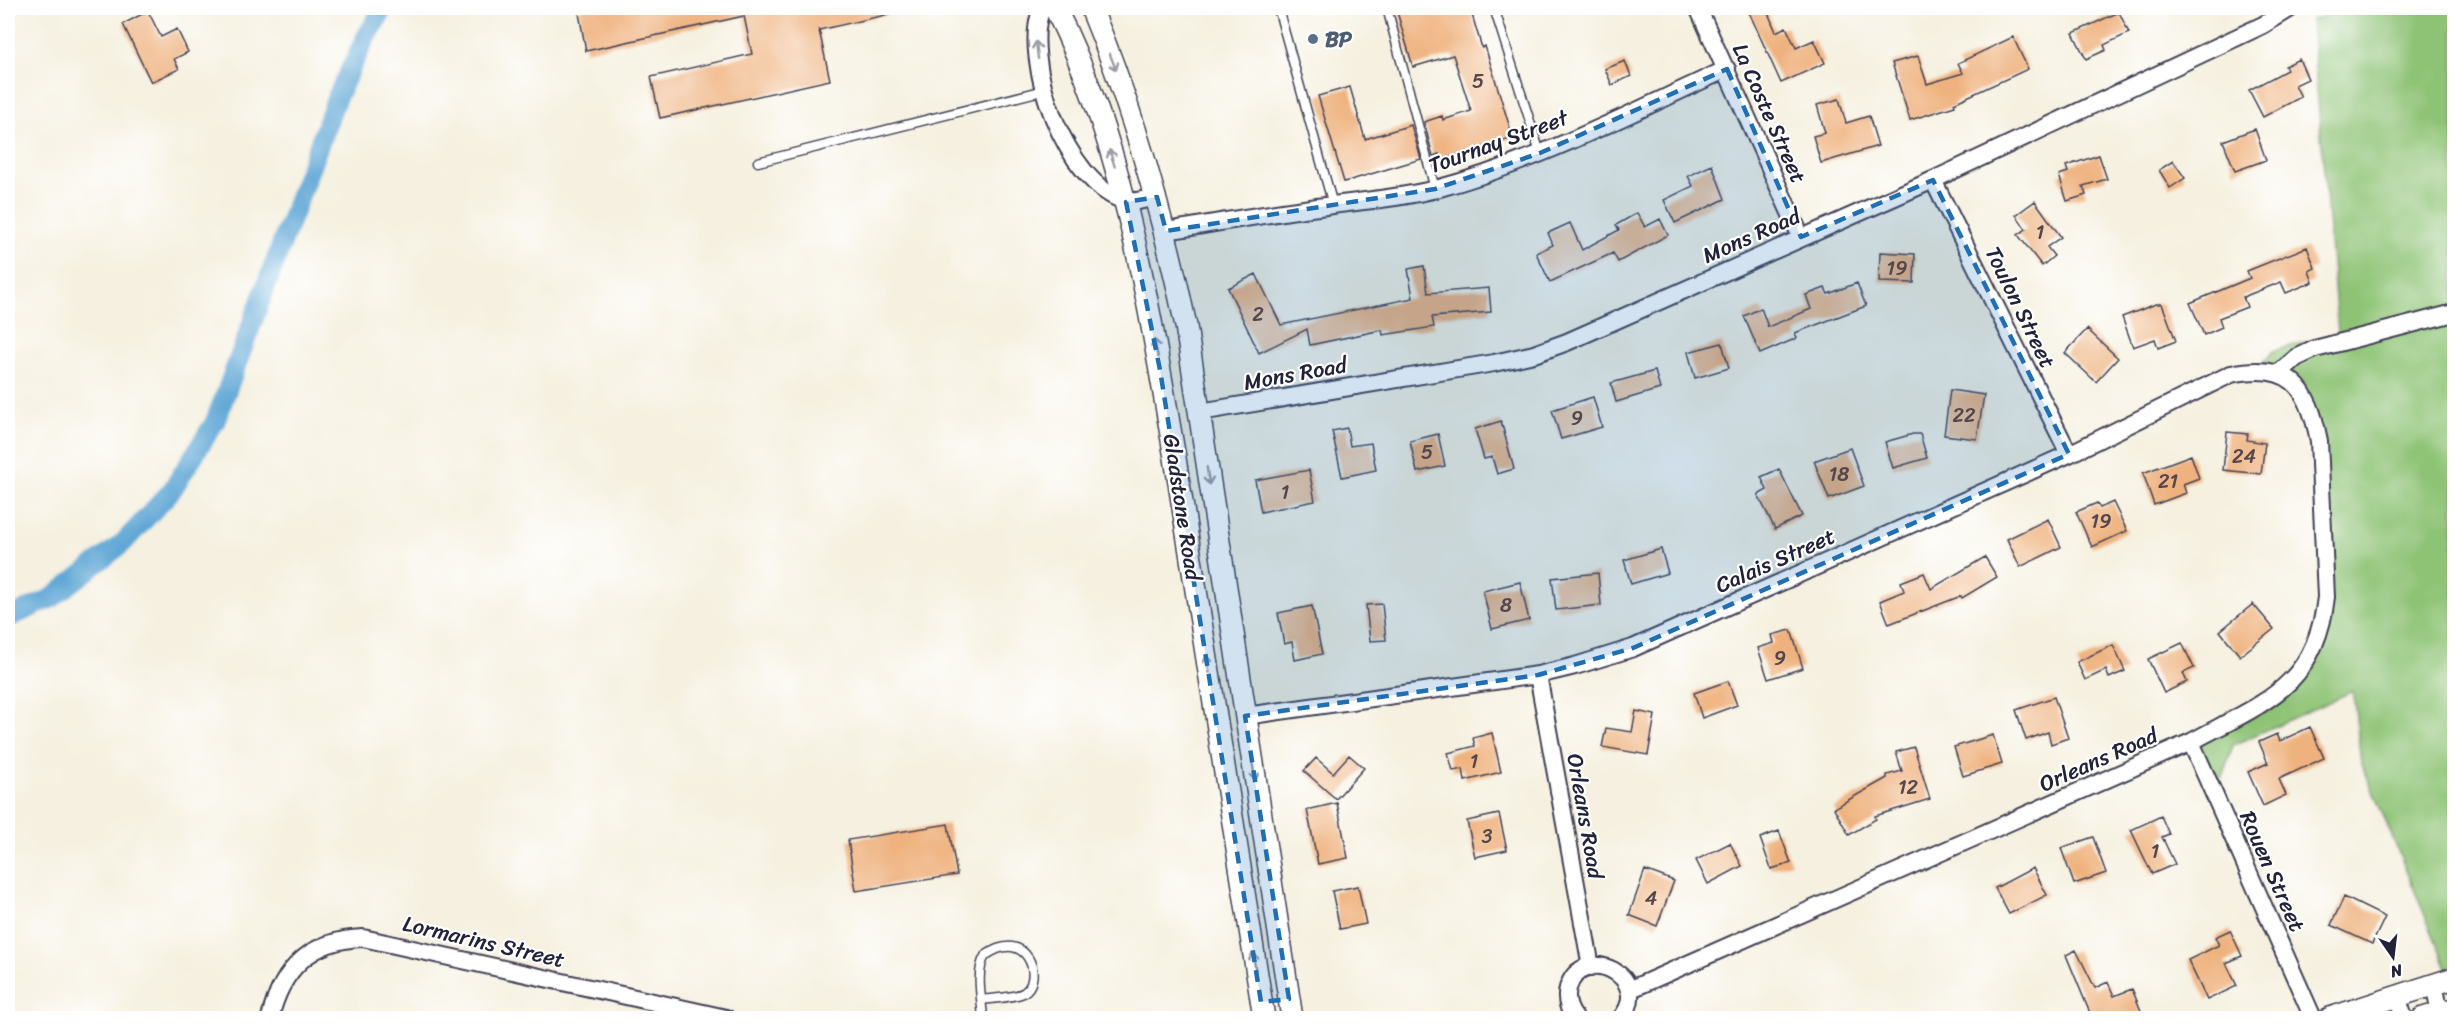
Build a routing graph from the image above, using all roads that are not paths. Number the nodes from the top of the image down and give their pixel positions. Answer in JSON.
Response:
{"nodes":[{"id":1,"x":1042,"y":8,"type":"edge"},
{"id":2,"x":1055,"y":8,"type":"edge"},
{"id":3,"x":1091,"y":8,"type":"edge"},
{"id":4,"x":1278,"y":8,"type":"edge"},
{"id":5,"x":1387,"y":8,"type":"edge"},
{"id":6,"x":1494,"y":8,"type":"edge"},
{"id":7,"x":1698,"y":8,"type":"edge"},
{"id":8,"x":2291,"y":8,"type":"edge"},
{"id":9,"x":1727,"y":69,"type":"junction"},
{"id":10,"x":1045,"y":90,"type":"junction"},
{"id":11,"x":1540,"y":153,"type":"junction"},
{"id":12,"x":758,"y":162,"type":"dead end"},
{"id":13,"x":1933,"y":180,"type":"junction"},
{"id":14,"x":1435,"y":189,"type":"junction"},
{"id":15,"x":1156,"y":197,"type":"junction"},
{"id":16,"x":1126,"y":202,"type":"junction"},
{"id":17,"x":1333,"y":205,"type":"junction"},
{"id":18,"x":1166,"y":231,"type":"junction"},
{"id":19,"x":1801,"y":237,"type":"junction"},
{"id":20,"x":1171,"y":257,"type":"junction"},
{"id":21,"x":1138,"y":263,"type":"junction"},
{"id":22,"x":2454,"y":313,"type":"edge"},
{"id":23,"x":2280,"y":372,"type":"junction"},
{"id":24,"x":1195,"y":386,"type":"junction"},
{"id":25,"x":1164,"y":391,"type":"junction"},
{"id":26,"x":1200,"y":412,"type":"junction"},
{"id":27,"x":1203,"y":436,"type":"junction"},
{"id":28,"x":1172,"y":442,"type":"junction"},
{"id":29,"x":2069,"y":453,"type":"junction"},
{"id":30,"x":1538,"y":675,"type":"junction"},
{"id":31,"x":1241,"y":691,"type":"junction"},
{"id":32,"x":1213,"y":696,"type":"junction"},
{"id":33,"x":1245,"y":716,"type":"junction"},
{"id":34,"x":1249,"y":740,"type":"junction"},
{"id":35,"x":2191,"y":742,"type":"junction"},
{"id":36,"x":1220,"y":745,"type":"junction"},
{"id":37,"x":1591,"y":966,"type":"junction"},
{"id":38,"x":2454,"y":978,"type":"edge"},
{"id":39,"x":2434,"y":984,"type":"junction"},
{"id":40,"x":1629,"y":990,"type":"junction"},
{"id":41,"x":2397,"y":996,"type":"junction"},
{"id":42,"x":982,"y":1000,"type":"junction"},
{"id":43,"x":1291,"y":1009,"type":"edge"},
{"id":44,"x":1263,"y":1010,"type":"edge"},
{"id":45,"x":2440,"y":1015,"type":"edge"},
{"id":46,"x":270,"y":1018,"type":"edge"},
{"id":47,"x":726,"y":1018,"type":"edge"},
{"id":48,"x":983,"y":1018,"type":"edge"},
{"id":49,"x":1575,"y":1018,"type":"edge"},
{"id":50,"x":1621,"y":1018,"type":"edge"},
{"id":51,"x":2313,"y":1018,"type":"edge"},
{"id":52,"x":2330,"y":1018,"type":"edge"},
{"id":53,"x":2404,"y":1018,"type":"edge"}],
"edges":[{"from":10,"to":1,"type":"street","one_way":true},
{"from":16,"to":2,"type":"street","name":"Gladstone Road","one_way":true},
{"from":3,"to":15,"type":"street","name":"Gladstone Road","one_way":true},
{"from":4,"to":17,"type":"lane"},
{"from":5,"to":14,"type":"lane"},
{"from":6,"to":11,"type":"lane"},
{"from":7,"to":9,"type":"street","name":"La Coste Street"},
{"from":8,"to":13,"type":"street","name":"Mons Road"},
{"from":9,"to":11,"type":"street","name":"Tournay Street"},
{"from":9,"to":19,"type":"street","name":"La Coste Street"},
{"from":10,"to":12,"type":"lane"},
{"from":10,"to":16,"type":"street"},
{"from":11,"to":14,"type":"street","name":"Tournay Street"},
{"from":13,"to":19,"type":"street","name":"Mons Road"},
{"from":13,"to":29,"type":"street","name":"Toulon Street"},
{"from":14,"to":17,"type":"street","name":"Tournay Street"},
{"from":15,"to":16,"type":"street"},
{"from":15,"to":18,"type":"street","name":"Gladstone Road"},
{"from":16,"to":21,"type":"street","name":"Gladstone Road"},
{"from":17,"to":18,"type":"street","name":"Tournay Street"},
{"from":18,"to":20,"type":"street","name":"Gladstone Road"},
{"from":19,"to":26,"type":"street","name":"Mons Road"},
{"from":20,"to":21,"type":"street"},
{"from":20,"to":24,"type":"street","name":"Gladstone Road"},
{"from":25,"to":21,"type":"street","name":"Gladstone Road","one_way":true},
{"from":22,"to":23,"type":"street"},
{"from":23,"to":29,"type":"street","name":"Calais Street"},
{"from":23,"to":35,"type":"street","name":"Orleans Road"},
{"from":24,"to":25,"type":"street"},
{"from":24,"to":26,"type":"street","name":"Gladstone Road"},
{"from":25,"to":28,"type":"street","name":"Gladstone Road"},
{"from":26,"to":27,"type":"street","name":"Gladstone Road"},
{"from":27,"to":28,"type":"street"},
{"from":27,"to":31,"type":"street","name":"Gladstone Road","one_way":true},
{"from":32,"to":28,"type":"street","name":"Gladstone Road","one_way":true},
{"from":29,"to":30,"type":"street","name":"Calais Street"},
{"from":30,"to":33,"type":"street","name":"Calais Street"},
{"from":30,"to":37,"type":"street","name":"Orleans Road"},
{"from":31,"to":32,"type":"street"},
{"from":31,"to":33,"type":"street","name":"Gladstone Road"},
{"from":32,"to":36,"type":"street","name":"Gladstone Road"},
{"from":33,"to":34,"type":"street","name":"Gladstone Road"},
{"from":34,"to":36,"type":"street"},
{"from":34,"to":43,"type":"street","name":"Gladstone Road","one_way":true},
{"from":35,"to":40,"type":"street","name":"Orleans Road"},
{"from":35,"to":51,"type":"street","name":"Rouen Street"},
{"from":44,"to":36,"type":"street","name":"Gladstone Road","one_way":true},
{"from":37,"to":40,"type":"street"},
{"from":37,"to":49,"type":"street"},
{"from":38,"to":39,"type":"street"},
{"from":39,"to":41,"type":"street"},
{"from":39,"to":45,"type":"street"},
{"from":40,"to":50,"type":"street"},
{"from":41,"to":52,"type":"street"},
{"from":41,"to":53,"type":"street"},
{"from":42,"to":42,"type":"lane"},
{"from":42,"to":48,"type":"lane"},
{"from":43,"to":44,"type":"street"},
{"from":46,"to":47,"type":"street","name":"Lormarins Street"}]}
